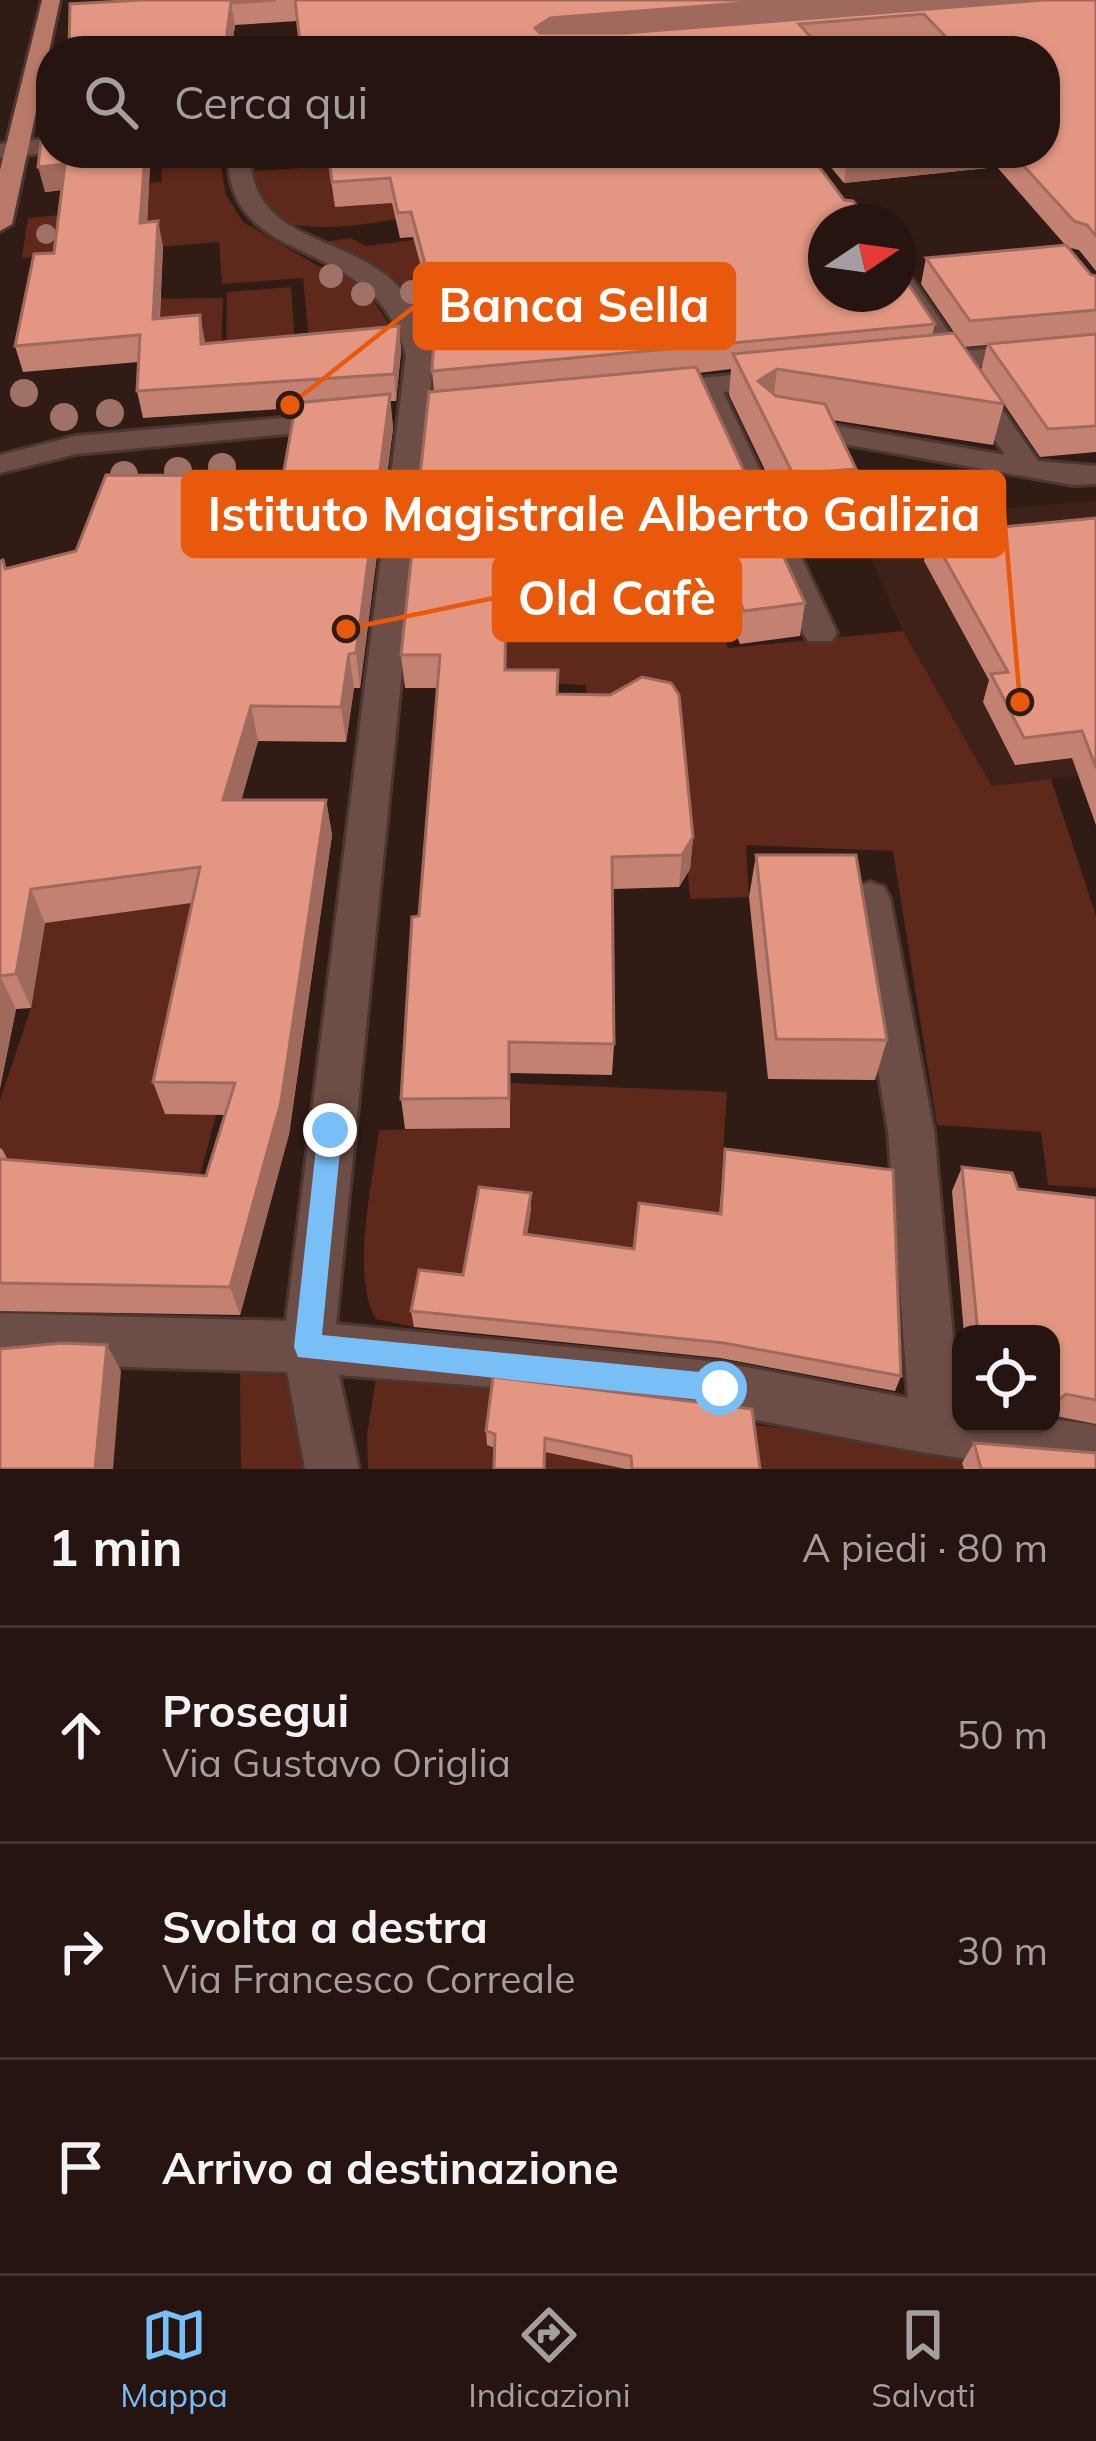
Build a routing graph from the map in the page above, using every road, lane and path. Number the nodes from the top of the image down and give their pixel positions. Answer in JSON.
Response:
{"nodes":[{"id":1,"x":51,"y":0,"type":"edge"},
{"id":2,"x":41,"y":36,"type":"edge"},
{"id":3,"x":36,"y":52,"type":"edge"},
{"id":4,"x":8,"y":150,"type":"edge"},
{"id":5,"x":238,"y":168,"type":"edge"},
{"id":6,"x":0,"y":224,"type":"edge"},
{"id":7,"x":916,"y":293,"type":"edge"},
{"id":8,"x":1096,"y":347,"type":"edge"},
{"id":9,"x":956,"y":360,"type":"junction"},
{"id":10,"x":901,"y":366,"type":"edge"},
{"id":11,"x":814,"y":375,"type":"edge"},
{"id":12,"x":706,"y":386,"type":"junction"},
{"id":13,"x":629,"y":393,"type":"edge"},
{"id":14,"x":402,"y":417,"type":"junction"},
{"id":15,"x":771,"y":424,"type":"edge"},
{"id":16,"x":0,"y":439,"type":"edge"},
{"id":17,"x":76,"y":446,"type":"junction"},
{"id":18,"x":0,"y":464,"type":"edge"},
{"id":19,"x":1026,"y":465,"type":"junction"},
{"id":20,"x":1096,"y":475,"type":"edge"},
{"id":21,"x":820,"y":633,"type":"dead end"},
{"id":22,"x":870,"y":898,"type":"dead end"},
{"id":23,"x":0,"y":1338,"type":"edge"},
{"id":24,"x":308,"y":1347,"type":"junction"},
{"id":25,"x":936,"y":1430,"type":"junction"},
{"id":26,"x":1096,"y":1451,"type":"edge"},
{"id":27,"x":332,"y":1469,"type":"edge"}],
"edges":[{"from":1,"to":2,"type":"main road"},
{"from":3,"to":4,"type":"main road"},
{"from":4,"to":6,"type":"main road"},
{"from":5,"to":14,"type":"street"},
{"from":7,"to":9,"type":"street"},
{"from":8,"to":9,"type":"street"},
{"from":9,"to":10,"type":"street"},
{"from":9,"to":19,"type":"street"},
{"from":11,"to":12,"type":"street"},
{"from":12,"to":13,"type":"street"},
{"from":12,"to":21,"type":"street"},
{"from":14,"to":17,"type":"street"},
{"from":14,"to":24,"type":"street"},
{"from":15,"to":19,"type":"street"},
{"from":16,"to":17,"type":"street"},
{"from":17,"to":18,"type":"street"},
{"from":19,"to":20,"type":"street"},
{"from":22,"to":25,"type":"street"},
{"from":23,"to":24,"type":"street"},
{"from":24,"to":25,"type":"street"},
{"from":24,"to":27,"type":"street"},
{"from":25,"to":26,"type":"street"}]}
